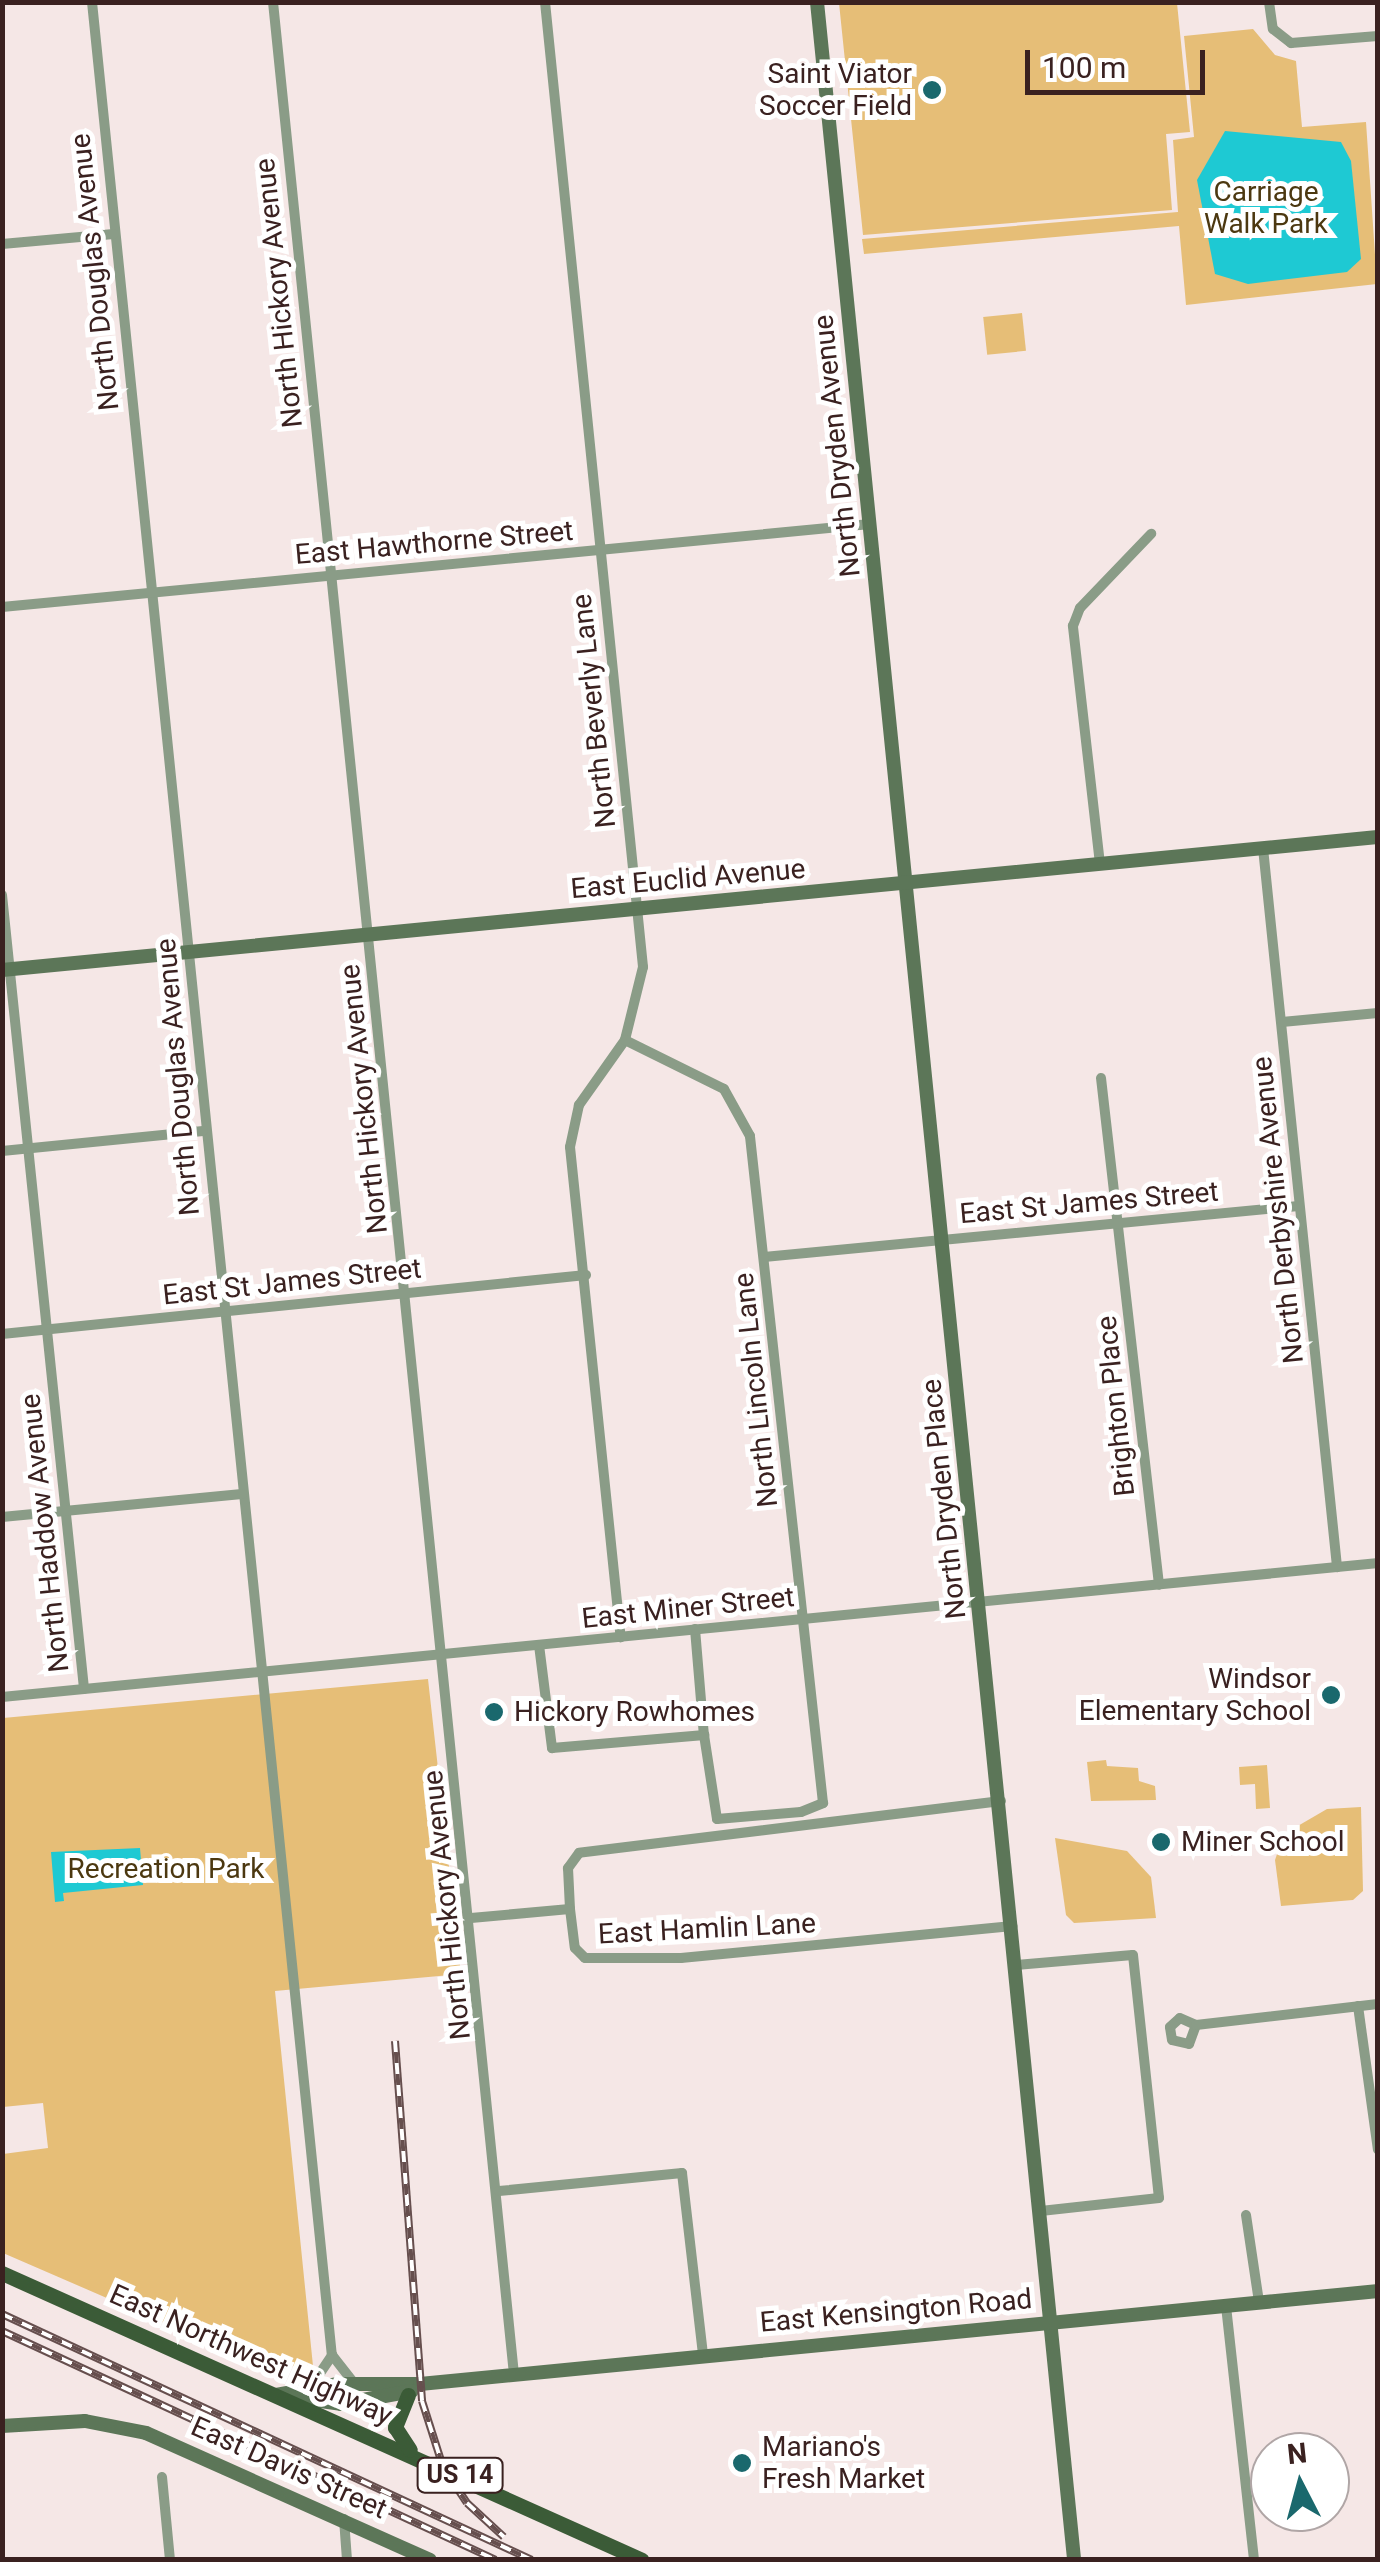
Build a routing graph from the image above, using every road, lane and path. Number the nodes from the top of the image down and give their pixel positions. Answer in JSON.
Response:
{"nodes":[{"id":1,"x":92,"y":2,"type":"edge"},
{"id":2,"x":272,"y":2,"type":"edge"},
{"id":3,"x":544,"y":2,"type":"edge"},
{"id":4,"x":817,"y":2,"type":"edge"},
{"id":5,"x":1268,"y":2,"type":"edge"},
{"id":6,"x":1378,"y":36,"type":"edge"},
{"id":7,"x":114,"y":234,"type":"junction"},
{"id":8,"x":2,"y":244,"type":"edge"},
{"id":9,"x":870,"y":524,"type":"junction"},
{"id":10,"x":1151,"y":534,"type":"dead end"},
{"id":11,"x":601,"y":550,"type":"junction"},
{"id":12,"x":329,"y":576,"type":"junction"},
{"id":13,"x":150,"y":593,"type":"junction"},
{"id":14,"x":2,"y":607,"type":"edge"},
{"id":15,"x":1378,"y":837,"type":"edge"},
{"id":16,"x":1263,"y":848,"type":"junction"},
{"id":17,"x":1100,"y":864,"type":"junction"},
{"id":18,"x":909,"y":884,"type":"junction"},
{"id":19,"x":2,"y":895,"type":"edge"},
{"id":20,"x":636,"y":908,"type":"junction"},
{"id":21,"x":369,"y":932,"type":"junction"},
{"id":22,"x":187,"y":952,"type":"junction"},
{"id":23,"x":6,"y":970,"type":"edge"},
{"id":24,"x":1378,"y":1013,"type":"edge"},
{"id":25,"x":1282,"y":1022,"type":"junction"},
{"id":26,"x":624,"y":1040,"type":"junction"},
{"id":27,"x":1102,"y":1078,"type":"dead end"},
{"id":28,"x":203,"y":1131,"type":"junction"},
{"id":29,"x":30,"y":1148,"type":"junction"},
{"id":30,"x":2,"y":1151,"type":"edge"},
{"id":31,"x":1300,"y":1206,"type":"junction"},
{"id":32,"x":1118,"y":1223,"type":"junction"},
{"id":33,"x":941,"y":1240,"type":"junction"},
{"id":34,"x":764,"y":1257,"type":"junction"},
{"id":35,"x":586,"y":1275,"type":"junction"},
{"id":36,"x":407,"y":1293,"type":"junction"},
{"id":37,"x":223,"y":1312,"type":"junction"},
{"id":38,"x":47,"y":1330,"type":"junction"},
{"id":39,"x":2,"y":1334,"type":"edge"},
{"id":40,"x":242,"y":1494,"type":"junction"},
{"id":41,"x":64,"y":1511,"type":"junction"},
{"id":42,"x":2,"y":1517,"type":"edge"},
{"id":43,"x":1378,"y":1563,"type":"edge"},
{"id":44,"x":1337,"y":1567,"type":"junction"},
{"id":45,"x":1159,"y":1584,"type":"junction"},
{"id":46,"x":980,"y":1602,"type":"junction"},
{"id":47,"x":804,"y":1619,"type":"junction"},
{"id":48,"x":695,"y":1630,"type":"junction"},
{"id":49,"x":621,"y":1637,"type":"junction"},
{"id":50,"x":539,"y":1644,"type":"junction"},
{"id":51,"x":442,"y":1654,"type":"junction"},
{"id":52,"x":262,"y":1672,"type":"junction"},
{"id":53,"x":84,"y":1689,"type":"junction"},
{"id":54,"x":2,"y":1697,"type":"edge"},
{"id":55,"x":704,"y":1736,"type":"junction"},
{"id":56,"x":1002,"y":1800,"type":"junction"},
{"id":57,"x":570,"y":1909,"type":"junction"},
{"id":58,"x":471,"y":1918,"type":"junction"},
{"id":59,"x":1012,"y":1926,"type":"junction"},
{"id":60,"x":1016,"y":1965,"type":"junction"},
{"id":61,"x":1378,"y":2004,"type":"edge"},
{"id":62,"x":1358,"y":2006,"type":"junction"},
{"id":63,"x":1196,"y":2024,"type":"dead end"},
{"id":64,"x":1378,"y":2150,"type":"edge"},
{"id":65,"x":499,"y":2191,"type":"junction"},
{"id":66,"x":1041,"y":2210,"type":"junction"},
{"id":67,"x":1246,"y":2215,"type":"dead end"},
{"id":68,"x":2,"y":2274,"type":"edge"},
{"id":69,"x":1378,"y":2291,"type":"edge"},
{"id":70,"x":1259,"y":2302,"type":"junction"},
{"id":71,"x":1226,"y":2306,"type":"junction"},
{"id":72,"x":1052,"y":2322,"type":"junction"},
{"id":73,"x":703,"y":2354,"type":"junction"},
{"id":74,"x":332,"y":2356,"type":"junction"},
{"id":75,"x":514,"y":2375,"type":"junction"},
{"id":76,"x":354,"y":2383,"type":"junction"},
{"id":77,"x":309,"y":2389,"type":"junction"},
{"id":78,"x":414,"y":2390,"type":"junction"},
{"id":79,"x":276,"y":2395,"type":"junction"},
{"id":80,"x":2,"y":2426,"type":"edge"},
{"id":81,"x":413,"y":2454,"type":"junction"},
{"id":82,"x":162,"y":2477,"type":"dead end"},
{"id":83,"x":344,"y":2520,"type":"junction"},
{"id":84,"x":170,"y":2560,"type":"edge"},
{"id":85,"x":347,"y":2560,"type":"edge"},
{"id":86,"x":430,"y":2560,"type":"edge"},
{"id":87,"x":642,"y":2560,"type":"edge"},
{"id":88,"x":1074,"y":2560,"type":"edge"},
{"id":89,"x":1254,"y":2560,"type":"edge"}],
"edges":[{"from":1,"to":7,"type":"street","name":"North Douglas Avenue"},
{"from":2,"to":12,"type":"street","name":"North Hickory Avenue"},
{"from":3,"to":11,"type":"street","name":"North Beverly Lane"},
{"from":4,"to":9,"type":"street","name":"North Dryden Avenue"},
{"from":5,"to":6,"type":"street"},
{"from":7,"to":8,"type":"street"},
{"from":7,"to":13,"type":"street","name":"North Douglas Avenue"},
{"from":9,"to":11,"type":"street","name":"East Hawthorne Street"},
{"from":9,"to":18,"type":"street","name":"North Dryden Avenue"},
{"from":10,"to":17,"type":"street"},
{"from":11,"to":12,"type":"street","name":"East Hawthorne Street"},
{"from":11,"to":20,"type":"street","name":"North Beverly Lane"},
{"from":12,"to":13,"type":"street","name":"East Hawthorne Street"},
{"from":12,"to":21,"type":"street","name":"North Hickory Avenue"},
{"from":13,"to":14,"type":"street","name":"East Hawthorne Street"},
{"from":13,"to":22,"type":"street","name":"North Douglas Avenue"},
{"from":15,"to":16,"type":"street","name":"East Euclid Avenue"},
{"from":16,"to":17,"type":"street","name":"East Euclid Avenue"},
{"from":16,"to":25,"type":"street","name":"North Derbyshire Avenue"},
{"from":17,"to":18,"type":"street","name":"East Euclid Avenue"},
{"from":18,"to":20,"type":"street","name":"East Euclid Avenue"},
{"from":18,"to":33,"type":"street","name":"North Dryden Place"},
{"from":19,"to":23,"type":"street","name":"North Haddow Avenue"},
{"from":20,"to":21,"type":"street","name":"East Euclid Avenue"},
{"from":20,"to":26,"type":"street","name":"North Beverly Lane"},
{"from":21,"to":22,"type":"street","name":"East Euclid Avenue"},
{"from":21,"to":36,"type":"street","name":"North Hickory Avenue"},
{"from":22,"to":23,"type":"street","name":"East Euclid Avenue"},
{"from":22,"to":28,"type":"street","name":"North Douglas Avenue"},
{"from":23,"to":29,"type":"street","name":"North Haddow Avenue"},
{"from":24,"to":25,"type":"street"},
{"from":25,"to":31,"type":"street","name":"North Derbyshire Avenue"},
{"from":26,"to":34,"type":"street","name":"North Lincoln Lane"},
{"from":26,"to":35,"type":"street","name":"North Beverly Lane"},
{"from":27,"to":32,"type":"street","name":"Brighton Place"},
{"from":28,"to":29,"type":"street"},
{"from":28,"to":37,"type":"street","name":"North Douglas Avenue"},
{"from":29,"to":30,"type":"street"},
{"from":29,"to":38,"type":"street","name":"North Haddow Avenue"},
{"from":31,"to":32,"type":"street","name":"East St James Street"},
{"from":31,"to":44,"type":"street","name":"North Derbyshire Avenue"},
{"from":32,"to":33,"type":"street","name":"East St James Street"},
{"from":32,"to":45,"type":"street","name":"Brighton Place"},
{"from":33,"to":34,"type":"street","name":"East St James Street"},
{"from":33,"to":46,"type":"street","name":"North Dryden Place"},
{"from":34,"to":47,"type":"street","name":"North Lincoln Lane"},
{"from":35,"to":36,"type":"street","name":"East St James Street"},
{"from":35,"to":49,"type":"street","name":"North Beverly Lane"},
{"from":36,"to":37,"type":"street","name":"East St James Street"},
{"from":36,"to":51,"type":"street","name":"North Hickory Avenue"},
{"from":37,"to":38,"type":"street","name":"East St James Street"},
{"from":37,"to":40,"type":"street","name":"North Douglas Avenue"},
{"from":38,"to":39,"type":"street","name":"East St James Street"},
{"from":38,"to":41,"type":"street","name":"North Haddow Avenue"},
{"from":40,"to":41,"type":"street"},
{"from":40,"to":52,"type":"street","name":"North Douglas Avenue"},
{"from":41,"to":42,"type":"street"},
{"from":41,"to":53,"type":"street","name":"North Haddow Avenue"},
{"from":43,"to":44,"type":"street","name":"East Miner Street"},
{"from":44,"to":45,"type":"street","name":"East Miner Street"},
{"from":45,"to":46,"type":"street","name":"East Miner Street"},
{"from":46,"to":47,"type":"street","name":"East Miner Street"},
{"from":46,"to":56,"type":"street","name":"North Dryden Place"},
{"from":47,"to":48,"type":"street","name":"East Miner Street"},
{"from":47,"to":55,"type":"street","name":"North Lincoln Lane"},
{"from":48,"to":49,"type":"street","name":"East Miner Street"},
{"from":48,"to":55,"type":"street"},
{"from":49,"to":50,"type":"street","name":"East Miner Street"},
{"from":50,"to":51,"type":"street","name":"East Miner Street"},
{"from":50,"to":55,"type":"street"},
{"from":51,"to":52,"type":"street","name":"East Miner Street"},
{"from":51,"to":58,"type":"street","name":"North Hickory Avenue"},
{"from":52,"to":53,"type":"street","name":"East Miner Street"},
{"from":52,"to":74,"type":"street","name":"North Douglas Avenue"},
{"from":53,"to":54,"type":"street","name":"East Miner Street"},
{"from":56,"to":57,"type":"street","name":"East Hamlin Lane"},
{"from":56,"to":59,"type":"street","name":"North Dryden Place"},
{"from":57,"to":58,"type":"street"},
{"from":57,"to":59,"type":"street","name":"East Hamlin Lane"},
{"from":58,"to":65,"type":"street","name":"North Hickory Avenue"},
{"from":59,"to":60,"type":"street","name":"North Dryden Place"},
{"from":60,"to":66,"type":"street","name":"North Dryden Place"},
{"from":60,"to":66,"type":"street"},
{"from":61,"to":62,"type":"street"},
{"from":62,"to":63,"type":"street"},
{"from":62,"to":64,"type":"street"},
{"from":65,"to":73,"type":"street"},
{"from":65,"to":75,"type":"street","name":"North Hickory Avenue"},
{"from":66,"to":72,"type":"street","name":"North Dryden Place"},
{"from":67,"to":70,"type":"street"},
{"from":68,"to":79,"type":"main road","name":"East Northwest Highway","number":"US 14"},
{"from":69,"to":70,"type":"street","name":"East Kensington Road"},
{"from":70,"to":71,"type":"street","name":"East Kensington Road"},
{"from":71,"to":72,"type":"street","name":"East Kensington Road"},
{"from":71,"to":89,"type":"street"},
{"from":72,"to":73,"type":"street","name":"East Kensington Road"},
{"from":72,"to":88,"type":"street","name":"North Dryden Place"},
{"from":73,"to":75,"type":"street","name":"East Kensington Road"},
{"from":74,"to":76,"type":"street"},
{"from":74,"to":77,"type":"street"},
{"from":75,"to":78,"type":"street","name":"East Kensington Road"},
{"from":76,"to":77,"type":"street","name":"East Kensington Road"},
{"from":76,"to":78,"type":"street","name":"East Kensington Road"},
{"from":77,"to":79,"type":"street","name":"East Kensington Road"},
{"from":78,"to":79,"type":"street","name":"East Kensington Road"},
{"from":78,"to":81,"type":"main road"},
{"from":79,"to":81,"type":"main road","name":"East Northwest Highway","number":"US 14"},
{"from":80,"to":83,"type":"street","name":"East Davis Street"},
{"from":81,"to":87,"type":"main road","name":"East Northwest Highway","number":"US 14"},
{"from":82,"to":84,"type":"street"},
{"from":83,"to":85,"type":"street"},
{"from":83,"to":86,"type":"street","name":"East Davis Street"}]}
